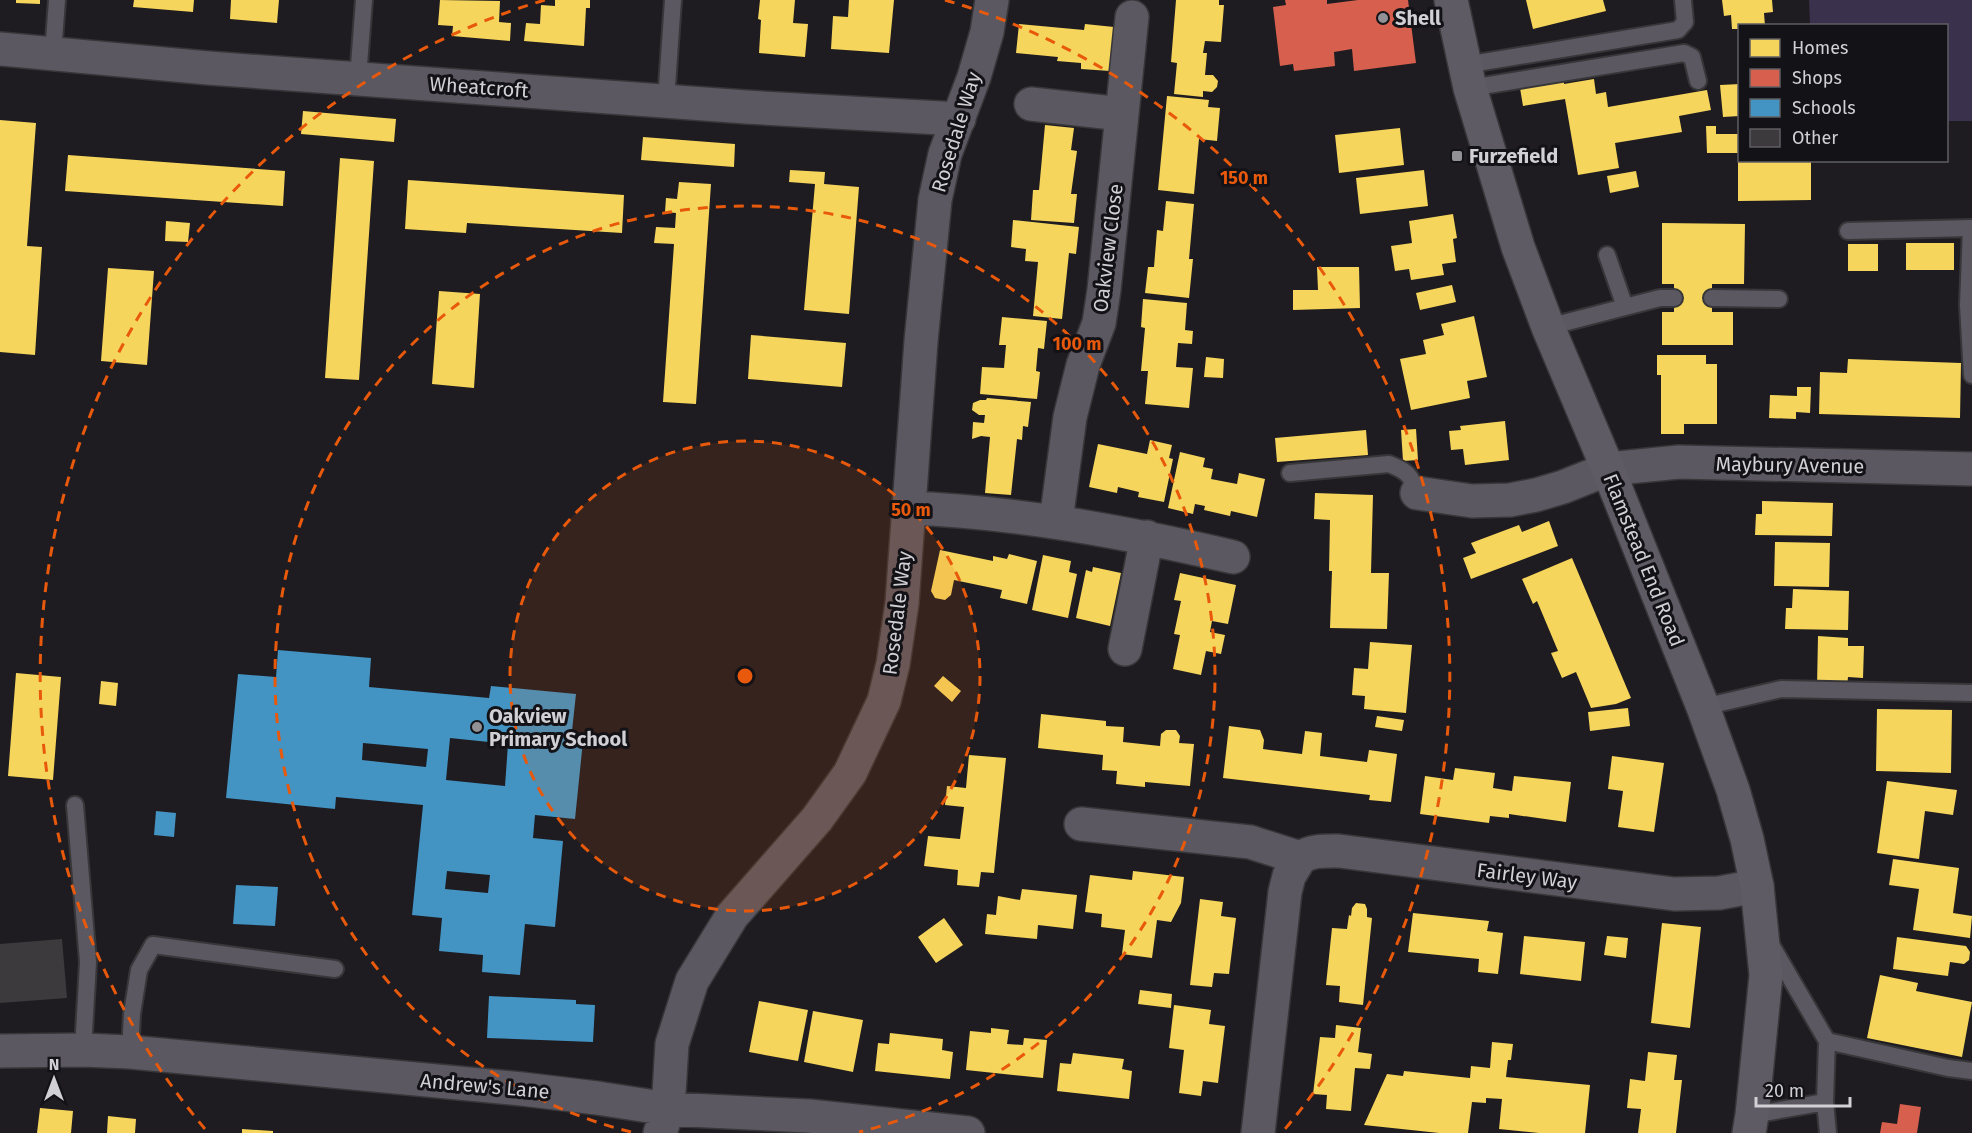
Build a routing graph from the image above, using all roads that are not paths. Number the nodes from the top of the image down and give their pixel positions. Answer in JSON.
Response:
{"nodes":[{"id":1,"x":57,"y":0,"type":"edge"},
{"id":2,"x":364,"y":0,"type":"edge"},
{"id":3,"x":674,"y":0,"type":"edge"},
{"id":4,"x":993,"y":0,"type":"edge"},
{"id":5,"x":1451,"y":0,"type":"edge"},
{"id":6,"x":1683,"y":0,"type":"edge"},
{"id":7,"x":1132,"y":17,"type":"dead end"},
{"id":8,"x":0,"y":49,"type":"edge"},
{"id":9,"x":53,"y":54,"type":"junction"},
{"id":10,"x":1468,"y":76,"type":"junction"},
{"id":11,"x":358,"y":78,"type":"junction"},
{"id":12,"x":1698,"y":81,"type":"dead end"},
{"id":13,"x":666,"y":101,"type":"junction"},
{"id":14,"x":1030,"y":104,"type":"dead end"},
{"id":15,"x":1122,"y":114,"type":"junction"},
{"id":16,"x":959,"y":119,"type":"junction"},
{"id":17,"x":1848,"y":231,"type":"dead end"},
{"id":18,"x":1608,"y":255,"type":"dead end"},
{"id":19,"x":1674,"y":298,"type":"dead end"},
{"id":20,"x":1712,"y":298,"type":"dead end"},
{"id":21,"x":1779,"y":299,"type":"dead end"},
{"id":22,"x":1625,"y":306,"type":"junction"},
{"id":23,"x":1548,"y":327,"type":"junction"},
{"id":24,"x":1972,"y":375,"type":"edge"},
{"id":25,"x":1608,"y":469,"type":"junction"},
{"id":26,"x":1972,"y":469,"type":"edge"},
{"id":27,"x":1290,"y":473,"type":"dead end"},
{"id":28,"x":1417,"y":493,"type":"joint"},
{"id":29,"x":908,"y":508,"type":"junction"},
{"id":30,"x":1056,"y":521,"type":"junction"},
{"id":31,"x":1148,"y":537,"type":"junction"},
{"id":32,"x":1233,"y":557,"type":"dead end"},
{"id":33,"x":1125,"y":648,"type":"dead end"},
{"id":34,"x":1972,"y":693,"type":"edge"},
{"id":35,"x":1703,"y":706,"type":"junction"},
{"id":36,"x":75,"y":805,"type":"dead end"},
{"id":37,"x":1081,"y":824,"type":"dead end"},
{"id":38,"x":1299,"y":858,"type":"junction"},
{"id":39,"x":1757,"y":886,"type":"junction"},
{"id":40,"x":1761,"y":926,"type":"junction"},
{"id":41,"x":335,"y":969,"type":"dead end"},
{"id":42,"x":1827,"y":1041,"type":"junction"},
{"id":43,"x":83,"y":1050,"type":"junction"},
{"id":44,"x":0,"y":1051,"type":"edge"},
{"id":45,"x":130,"y":1052,"type":"junction"},
{"id":46,"x":1972,"y":1071,"type":"edge"},
{"id":47,"x":1826,"y":1102,"type":"junction"},
{"id":48,"x":664,"y":1121,"type":"edge"},
{"id":49,"x":1750,"y":1124,"type":"edge"},
{"id":50,"x":968,"y":1133,"type":"edge"},
{"id":51,"x":1258,"y":1133,"type":"edge"},
{"id":52,"x":1828,"y":1133,"type":"edge"}],
"edges":[{"from":1,"to":9,"type":"lane"},
{"from":2,"to":11,"type":"lane"},
{"from":3,"to":13,"type":"lane"},
{"from":4,"to":16,"type":"street","name":"Rosedale Way"},
{"from":5,"to":10,"type":"main road","name":"Flamstead End Road"},
{"from":6,"to":10,"type":"lane"},
{"from":7,"to":15,"type":"street","name":"Oakview Close"},
{"from":8,"to":9,"type":"street","name":"Wheatcroft"},
{"from":9,"to":11,"type":"street","name":"Wheatcroft"},
{"from":10,"to":12,"type":"lane"},
{"from":10,"to":23,"type":"main road","name":"Flamstead End Road"},
{"from":11,"to":13,"type":"street","name":"Wheatcroft"},
{"from":13,"to":16,"type":"street","name":"Wheatcroft"},
{"from":14,"to":15,"type":"street"},
{"from":15,"to":30,"type":"street","name":"Oakview Close"},
{"from":16,"to":29,"type":"street","name":"Rosedale Way"},
{"from":17,"to":24,"type":"lane"},
{"from":18,"to":22,"type":"lane"},
{"from":19,"to":22,"type":"lane"},
{"from":20,"to":21,"type":"lane"},
{"from":22,"to":23,"type":"lane"},
{"from":23,"to":25,"type":"main road","name":"Flamstead End Road"},
{"from":25,"to":26,"type":"street","name":"Maybury Avenue"},
{"from":25,"to":28,"type":"street"},
{"from":25,"to":35,"type":"main road","name":"Flamstead End Road"},
{"from":27,"to":28,"type":"lane"},
{"from":29,"to":30,"type":"street"},
{"from":29,"to":48,"type":"street","name":"Rosedale Way"},
{"from":30,"to":31,"type":"street"},
{"from":31,"to":32,"type":"street"},
{"from":31,"to":33,"type":"street"},
{"from":34,"to":35,"type":"lane"},
{"from":35,"to":39,"type":"main road","name":"Flamstead End Road"},
{"from":36,"to":43,"type":"lane"},
{"from":37,"to":38,"type":"street"},
{"from":38,"to":39,"type":"street","name":"Fairley Way"},
{"from":38,"to":51,"type":"street"},
{"from":39,"to":40,"type":"main road","name":"Flamstead End Road"},
{"from":40,"to":42,"type":"lane"},
{"from":40,"to":49,"type":"main road","name":"Flamstead End Road"},
{"from":41,"to":45,"type":"lane"},
{"from":42,"to":46,"type":"lane"},
{"from":42,"to":47,"type":"lane"},
{"from":43,"to":44,"type":"street","name":"Andrew's Lane"},
{"from":43,"to":45,"type":"street","name":"Andrew's Lane"},
{"from":45,"to":48,"type":"street","name":"Andrew's Lane"},
{"from":47,"to":49,"type":"lane"},
{"from":47,"to":52,"type":"lane"},
{"from":48,"to":50,"type":"street","name":"Andrew's Lane"}]}
